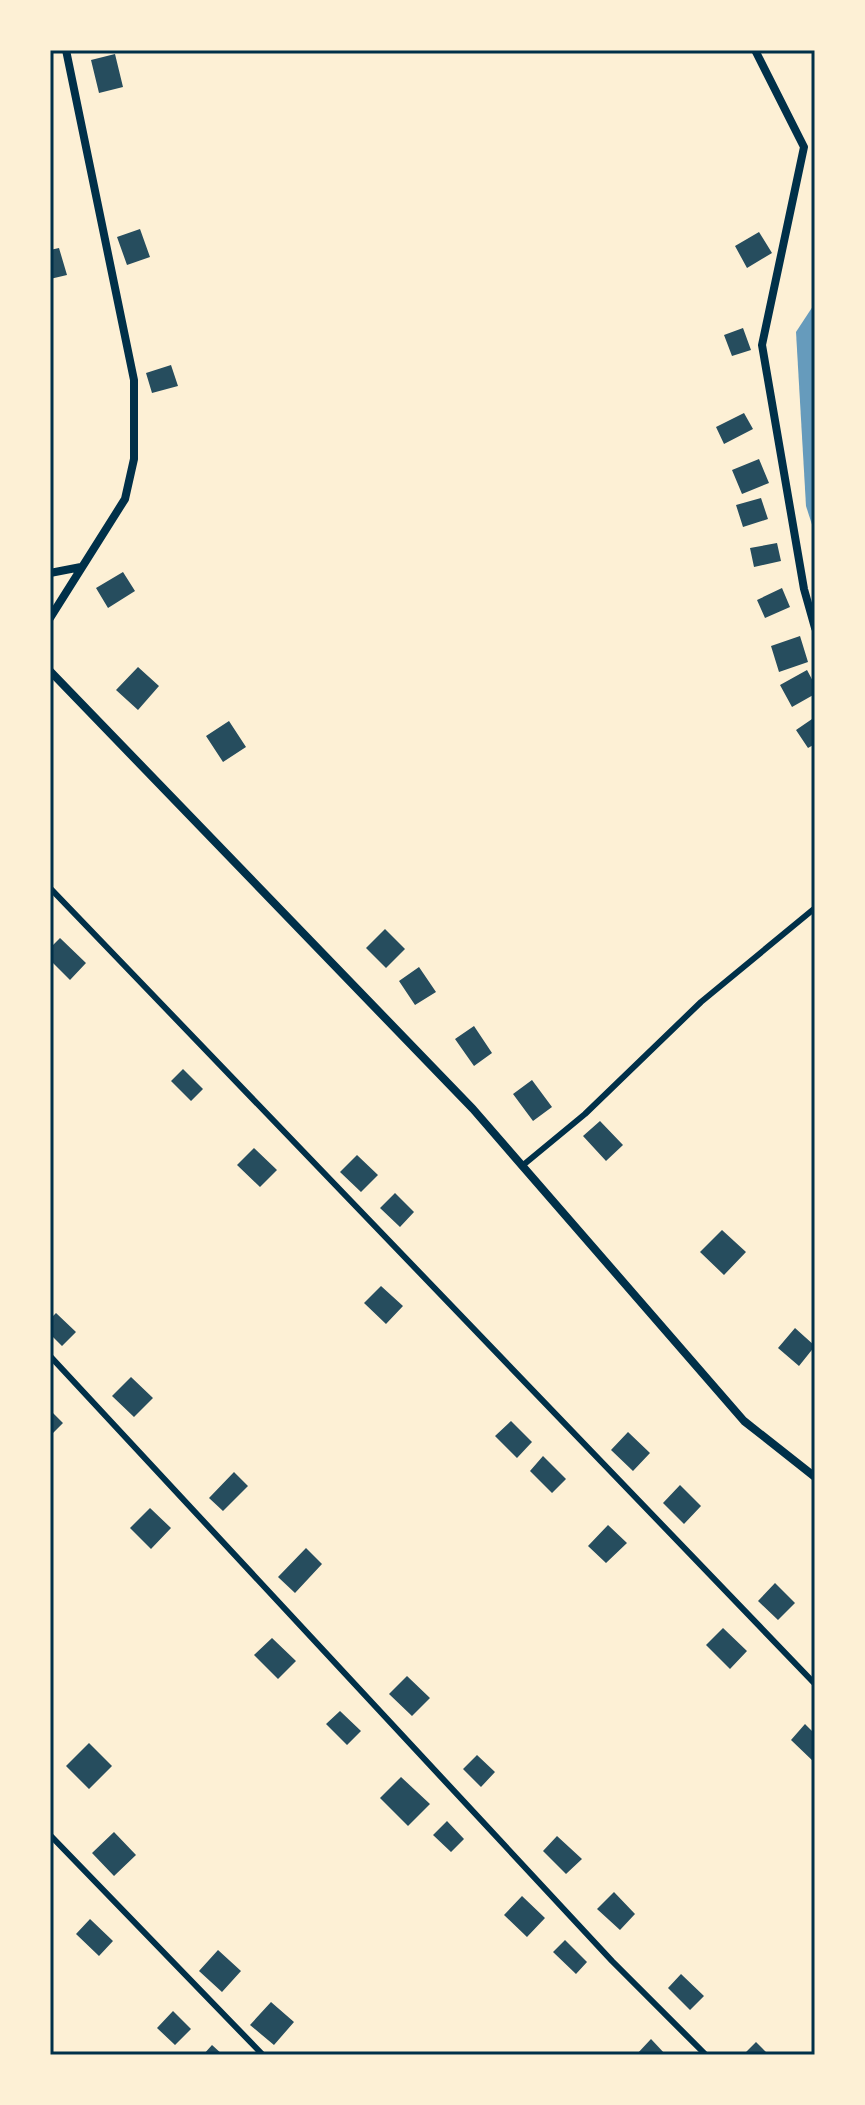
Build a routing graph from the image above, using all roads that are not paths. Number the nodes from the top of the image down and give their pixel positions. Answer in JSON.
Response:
{"nodes":[{"id":1,"x":66,"y":50,"type":"edge"},
{"id":2,"x":755,"y":50,"type":"edge"},
{"id":3,"x":81,"y":567,"type":"junction"},
{"id":4,"x":50,"y":573,"type":"edge"},
{"id":5,"x":50,"y":618,"type":"edge"},
{"id":6,"x":815,"y":628,"type":"edge"},
{"id":7,"x":50,"y":671,"type":"edge"},
{"id":8,"x":50,"y":888,"type":"edge"},
{"id":9,"x":815,"y":908,"type":"edge"},
{"id":10,"x":522,"y":1166,"type":"junction"},
{"id":11,"x":50,"y":1356,"type":"edge"},
{"id":12,"x":815,"y":1477,"type":"edge"},
{"id":13,"x":815,"y":1684,"type":"edge"},
{"id":14,"x":50,"y":1835,"type":"edge"},
{"id":15,"x":263,"y":2055,"type":"edge"},
{"id":16,"x":706,"y":2055,"type":"edge"}],
"edges":[{"from":1,"to":3,"type":"street"},
{"from":2,"to":6,"type":"street"},
{"from":3,"to":4,"type":"street"},
{"from":3,"to":5,"type":"street"},
{"from":7,"to":10,"type":"street"},
{"from":8,"to":13,"type":"lane"},
{"from":9,"to":10,"type":"lane"},
{"from":10,"to":12,"type":"street"},
{"from":11,"to":16,"type":"lane"},
{"from":14,"to":15,"type":"lane"}]}
